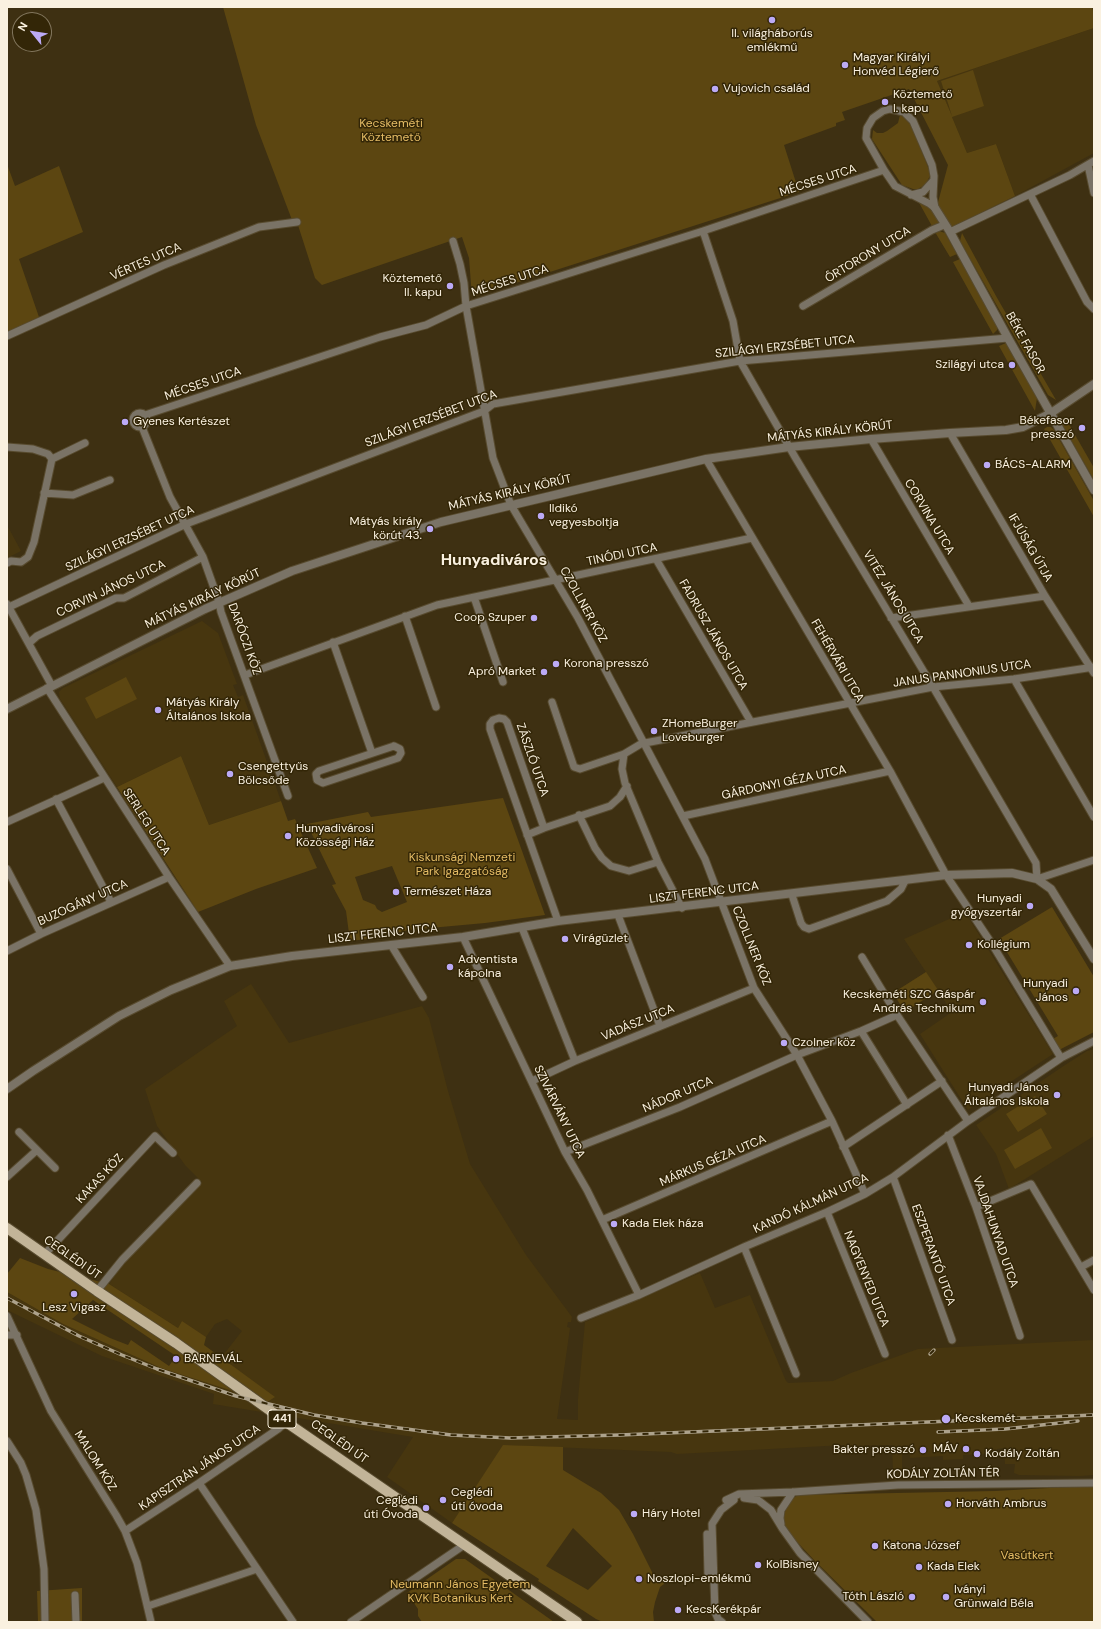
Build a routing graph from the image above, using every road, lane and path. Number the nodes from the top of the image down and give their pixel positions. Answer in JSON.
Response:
{"nodes":[{"id":1,"x":1091,"y":163,"type":"edge"},
{"id":2,"x":884,"y":170,"type":"junction"},
{"id":3,"x":934,"y":180,"type":"junction"},
{"id":4,"x":1094,"y":193,"type":"edge"},
{"id":5,"x":1030,"y":194,"type":"junction"},
{"id":6,"x":911,"y":195,"type":"junction"},
{"id":7,"x":935,"y":208,"type":"junction"},
{"id":8,"x":297,"y":222,"type":"dead end"},
{"id":9,"x":944,"y":225,"type":"junction"},
{"id":10,"x":703,"y":231,"type":"junction"},
{"id":11,"x":950,"y":232,"type":"junction"},
{"id":12,"x":453,"y":241,"type":"dead end"},
{"id":13,"x":466,"y":306,"type":"junction"},
{"id":14,"x":803,"y":306,"type":"dead end"},
{"id":15,"x":1094,"y":309,"type":"edge"},
{"id":16,"x":7,"y":336,"type":"edge"},
{"id":17,"x":1008,"y":338,"type":"junction"},
{"id":18,"x":740,"y":361,"type":"junction"},
{"id":19,"x":1094,"y":384,"type":"edge"},
{"id":20,"x":484,"y":411,"type":"junction"},
{"id":21,"x":1051,"y":413,"type":"junction"},
{"id":22,"x":145,"y":416,"type":"junction"},
{"id":23,"x":142,"y":427,"type":"junction"},
{"id":24,"x":950,"y":432,"type":"junction"},
{"id":25,"x":871,"y":439,"type":"junction"},
{"id":26,"x":85,"y":443,"type":"dead end"},
{"id":27,"x":7,"y":446,"type":"edge"},
{"id":28,"x":789,"y":447,"type":"junction"},
{"id":29,"x":52,"y":459,"type":"junction"},
{"id":30,"x":706,"y":459,"type":"junction"},
{"id":31,"x":110,"y":480,"type":"dead end"},
{"id":32,"x":1094,"y":490,"type":"edge"},
{"id":33,"x":44,"y":493,"type":"junction"},
{"id":34,"x":511,"y":505,"type":"junction"},
{"id":35,"x":186,"y":524,"type":"junction"},
{"id":36,"x":752,"y":538,"type":"junction"},
{"id":37,"x":204,"y":557,"type":"junction"},
{"id":38,"x":656,"y":559,"type":"junction"},
{"id":39,"x":7,"y":563,"type":"edge"},
{"id":40,"x":557,"y":580,"type":"junction"},
{"id":41,"x":474,"y":596,"type":"junction"},
{"id":42,"x":1045,"y":596,"type":"junction"},
{"id":43,"x":219,"y":602,"type":"junction"},
{"id":44,"x":8,"y":606,"type":"edge"},
{"id":45,"x":969,"y":606,"type":"junction"},
{"id":46,"x":405,"y":616,"type":"junction"},
{"id":47,"x":891,"y":618,"type":"junction"},
{"id":48,"x":333,"y":642,"type":"junction"},
{"id":49,"x":29,"y":643,"type":"junction"},
{"id":50,"x":1093,"y":669,"type":"edge"},
{"id":51,"x":245,"y":674,"type":"junction"},
{"id":52,"x":1014,"y":678,"type":"junction"},
{"id":53,"x":503,"y":682,"type":"dead end"},
{"id":54,"x":50,"y":687,"type":"junction"},
{"id":55,"x":933,"y":687,"type":"junction"},
{"id":56,"x":552,"y":702,"type":"dead end"},
{"id":57,"x":849,"y":703,"type":"junction"},
{"id":58,"x":436,"y":707,"type":"dead end"},
{"id":59,"x":7,"y":709,"type":"edge"},
{"id":60,"x":751,"y":722,"type":"junction"},
{"id":61,"x":644,"y":742,"type":"junction"},
{"id":62,"x":372,"y":753,"type":"junction"},
{"id":63,"x":624,"y":754,"type":"junction"},
{"id":64,"x":890,"y":771,"type":"junction"},
{"id":65,"x":104,"y":778,"type":"junction"},
{"id":66,"x":627,"y":786,"type":"junction"},
{"id":67,"x":288,"y":796,"type":"dead end"},
{"id":68,"x":56,"y":799,"type":"junction"},
{"id":69,"x":579,"y":815,"type":"junction"},
{"id":70,"x":683,"y":816,"type":"junction"},
{"id":71,"x":1094,"y":817,"type":"edge"},
{"id":72,"x":7,"y":822,"type":"edge"},
{"id":73,"x":544,"y":828,"type":"junction"},
{"id":74,"x":527,"y":835,"type":"junction"},
{"id":75,"x":1094,"y":860,"type":"edge"},
{"id":76,"x":658,"y":862,"type":"junction"},
{"id":77,"x":7,"y":869,"type":"edge"},
{"id":78,"x":169,"y":876,"type":"junction"},
{"id":79,"x":946,"y":876,"type":"junction"},
{"id":80,"x":1037,"y":879,"type":"junction"},
{"id":81,"x":905,"y":881,"type":"junction"},
{"id":82,"x":792,"y":895,"type":"junction"},
{"id":83,"x":111,"y":902,"type":"junction"},
{"id":84,"x":721,"y":902,"type":"junction"},
{"id":85,"x":682,"y":908,"type":"junction"},
{"id":86,"x":618,"y":915,"type":"junction"},
{"id":87,"x":558,"y":921,"type":"junction"},
{"id":88,"x":522,"y":928,"type":"junction"},
{"id":89,"x":41,"y":934,"type":"junction"},
{"id":90,"x":463,"y":937,"type":"junction"},
{"id":91,"x":391,"y":945,"type":"junction"},
{"id":92,"x":7,"y":951,"type":"edge"},
{"id":93,"x":862,"y":957,"type":"dead end"},
{"id":94,"x":1094,"y":960,"type":"edge"},
{"id":95,"x":230,"y":966,"type":"junction"},
{"id":96,"x":754,"y":988,"type":"junction"},
{"id":97,"x":423,"y":997,"type":"dead end"},
{"id":98,"x":897,"y":1015,"type":"junction"},
{"id":99,"x":660,"y":1026,"type":"junction"},
{"id":100,"x":861,"y":1031,"type":"junction"},
{"id":101,"x":1094,"y":1041,"type":"edge"},
{"id":102,"x":797,"y":1055,"type":"junction"},
{"id":103,"x":1061,"y":1058,"type":"junction"},
{"id":104,"x":575,"y":1061,"type":"junction"},
{"id":105,"x":942,"y":1080,"type":"junction"},
{"id":106,"x":532,"y":1081,"type":"junction"},
{"id":107,"x":7,"y":1089,"type":"edge"},
{"id":108,"x":907,"y":1105,"type":"junction"},
{"id":109,"x":832,"y":1121,"type":"junction"},
{"id":110,"x":968,"y":1121,"type":"junction"},
{"id":111,"x":19,"y":1132,"type":"dead end"},
{"id":112,"x":948,"y":1135,"type":"junction"},
{"id":113,"x":843,"y":1147,"type":"junction"},
{"id":114,"x":37,"y":1150,"type":"junction"},
{"id":115,"x":565,"y":1152,"type":"junction"},
{"id":116,"x":173,"y":1154,"type":"dead end"},
{"id":117,"x":55,"y":1168,"type":"dead end"},
{"id":118,"x":893,"y":1177,"type":"junction"},
{"id":119,"x":7,"y":1178,"type":"edge"},
{"id":120,"x":197,"y":1183,"type":"dead end"},
{"id":121,"x":865,"y":1194,"type":"junction"},
{"id":122,"x":976,"y":1207,"type":"junction"},
{"id":123,"x":827,"y":1212,"type":"junction"},
{"id":124,"x":602,"y":1220,"type":"junction"},
{"id":125,"x":7,"y":1228,"type":"edge"},
{"id":126,"x":744,"y":1247,"type":"junction"},
{"id":127,"x":44,"y":1255,"type":"junction"},
{"id":128,"x":1094,"y":1260,"type":"edge"},
{"id":129,"x":1081,"y":1267,"type":"junction"},
{"id":130,"x":1094,"y":1290,"type":"edge"},
{"id":131,"x":97,"y":1291,"type":"junction"},
{"id":132,"x":640,"y":1295,"type":"junction"},
{"id":133,"x":7,"y":1316,"type":"edge"},
{"id":134,"x":581,"y":1318,"type":"dead end"},
{"id":135,"x":7,"y":1335,"type":"edge"},
{"id":136,"x":17,"y":1335,"type":"junction"},
{"id":137,"x":1020,"y":1336,"type":"dead end"},
{"id":138,"x":952,"y":1340,"type":"dead end"},
{"id":139,"x":885,"y":1354,"type":"dead end"},
{"id":140,"x":796,"y":1374,"type":"dead end"},
{"id":141,"x":286,"y":1422,"type":"junction"},
{"id":142,"x":7,"y":1441,"type":"edge"},
{"id":143,"x":199,"y":1483,"type":"junction"},
{"id":144,"x":1094,"y":1483,"type":"edge"},
{"id":145,"x":793,"y":1492,"type":"junction"},
{"id":146,"x":764,"y":1494,"type":"junction"},
{"id":147,"x":749,"y":1498,"type":"junction"},
{"id":148,"x":726,"y":1500,"type":"junction"},
{"id":149,"x":782,"y":1528,"type":"junction"},
{"id":150,"x":125,"y":1531,"type":"junction"},
{"id":151,"x":464,"y":1545,"type":"junction"},
{"id":152,"x":257,"y":1569,"type":"junction"},
{"id":153,"x":708,"y":1575,"type":"dead end"},
{"id":154,"x":75,"y":1595,"type":"dead end"},
{"id":155,"x":148,"y":1606,"type":"junction"},
{"id":156,"x":558,"y":1609,"type":"junction"},
{"id":157,"x":861,"y":1618,"type":"edge"},
{"id":158,"x":45,"y":1622,"type":"edge"},
{"id":159,"x":76,"y":1622,"type":"edge"},
{"id":160,"x":151,"y":1622,"type":"edge"},
{"id":161,"x":293,"y":1622,"type":"edge"},
{"id":162,"x":351,"y":1622,"type":"edge"},
{"id":163,"x":571,"y":1622,"type":"edge"},
{"id":164,"x":576,"y":1622,"type":"edge"},
{"id":165,"x":584,"y":1622,"type":"edge"},
{"id":166,"x":722,"y":1622,"type":"edge"},
{"id":167,"x":868,"y":1622,"type":"edge"}],
"edges":[{"from":1,"to":4,"type":"street"},
{"from":1,"to":5,"type":"street"},
{"from":2,"to":3,"type":"street","name":"BÉKE FASOR"},
{"from":2,"to":6,"type":"street","name":"BÉKE FASOR"},
{"from":2,"to":10,"type":"street","name":"MÉCSES UTCA"},
{"from":3,"to":6,"type":"street"},
{"from":3,"to":7,"type":"street","name":"BÉKE FASOR"},
{"from":5,"to":11,"type":"street"},
{"from":5,"to":15,"type":"street"},
{"from":6,"to":7,"type":"street","name":"BÉKE FASOR"},
{"from":7,"to":9,"type":"street","name":"BÉKE FASOR"},
{"from":8,"to":16,"type":"street","name":"VÉRTES UTCA"},
{"from":9,"to":11,"type":"street","name":"BÉKE FASOR"},
{"from":9,"to":14,"type":"street","name":"ŐRTORONY UTCA"},
{"from":10,"to":13,"type":"street","name":"MÉCSES UTCA"},
{"from":10,"to":18,"type":"street","name":"VITÉZ JÁNOS UTCA"},
{"from":11,"to":17,"type":"street","name":"BÉKE FASOR"},
{"from":12,"to":13,"type":"street","name":"CZOLLNER KÖZ"},
{"from":13,"to":20,"type":"street","name":"CZOLLNER KÖZ"},
{"from":13,"to":22,"type":"street","name":"MÉCSES UTCA"},
{"from":17,"to":18,"type":"street","name":"SZILÁGYI ERZSÉBET UTCA"},
{"from":17,"to":21,"type":"street","name":"BÉKE FASOR"},
{"from":18,"to":20,"type":"street","name":"SZILÁGYI ERZSÉBET UTCA"},
{"from":18,"to":28,"type":"street","name":"VITÉZ JÁNOS UTCA"},
{"from":19,"to":21,"type":"street","name":"MÁTYÁS KIRÁLY KÖRÚT"},
{"from":20,"to":34,"type":"street","name":"CZOLLNER KÖZ"},
{"from":20,"to":35,"type":"street","name":"SZILÁGYI ERZSÉBET UTCA"},
{"from":21,"to":24,"type":"street","name":"MÁTYÁS KIRÁLY KÖRÚT"},
{"from":21,"to":32,"type":"street","name":"BÉKE FASOR"},
{"from":22,"to":23,"type":"street"},
{"from":22,"to":23,"type":"street","name":"MÉCSES UTCA"},
{"from":23,"to":35,"type":"street","name":"DARÓCZI KÖZ"},
{"from":24,"to":25,"type":"street","name":"MÁTYÁS KIRÁLY KÖRÚT"},
{"from":24,"to":42,"type":"street","name":"IFJÚSÁG ÚTJA"},
{"from":25,"to":28,"type":"street","name":"MÁTYÁS KIRÁLY KÖRÚT"},
{"from":25,"to":45,"type":"street","name":"CORVINA UTCA"},
{"from":26,"to":29,"type":"street"},
{"from":27,"to":29,"type":"street"},
{"from":28,"to":30,"type":"street","name":"MÁTYÁS KIRÁLY KÖRÚT"},
{"from":28,"to":47,"type":"street","name":"VITÉZ JÁNOS UTCA"},
{"from":29,"to":33,"type":"street"},
{"from":30,"to":34,"type":"street","name":"MÁTYÁS KIRÁLY KÖRÚT"},
{"from":30,"to":36,"type":"street","name":"FEHÉRVÁRI UTCA"},
{"from":31,"to":33,"type":"street"},
{"from":33,"to":39,"type":"street"},
{"from":34,"to":40,"type":"street","name":"CZOLLNER KÖZ"},
{"from":34,"to":43,"type":"street","name":"MÁTYÁS KIRÁLY KÖRÚT"},
{"from":35,"to":37,"type":"street","name":"DARÓCZI KÖZ"},
{"from":35,"to":44,"type":"street","name":"SZILÁGYI ERZSÉBET UTCA"},
{"from":36,"to":38,"type":"street","name":"TINÓDI UTCA"},
{"from":36,"to":57,"type":"street","name":"FEHÉRVÁRI UTCA"},
{"from":37,"to":43,"type":"street","name":"DARÓCZI KÖZ"},
{"from":37,"to":49,"type":"street","name":"CORVIN JÁNOS UTCA"},
{"from":38,"to":40,"type":"street","name":"TINÓDI UTCA"},
{"from":38,"to":60,"type":"street","name":"FADRUSZ JÁNOS UTCA"},
{"from":40,"to":41,"type":"street","name":"TINÓDI UTCA"},
{"from":40,"to":61,"type":"street","name":"CZOLLNER KÖZ"},
{"from":41,"to":46,"type":"street","name":"TINÓDI UTCA"},
{"from":41,"to":53,"type":"street"},
{"from":42,"to":45,"type":"street"},
{"from":42,"to":50,"type":"street","name":"IFJÚSÁG ÚTJA"},
{"from":43,"to":51,"type":"street","name":"DARÓCZI KÖZ"},
{"from":43,"to":54,"type":"street","name":"MÁTYÁS KIRÁLY KÖRÚT"},
{"from":44,"to":49,"type":"street","name":"SERLEG UTCA"},
{"from":45,"to":47,"type":"street"},
{"from":46,"to":48,"type":"street","name":"TINÓDI UTCA"},
{"from":46,"to":58,"type":"street"},
{"from":47,"to":55,"type":"street","name":"VITÉZ JÁNOS UTCA"},
{"from":48,"to":51,"type":"street","name":"TINÓDI UTCA"},
{"from":48,"to":62,"type":"street"},
{"from":49,"to":54,"type":"street","name":"SERLEG UTCA"},
{"from":50,"to":52,"type":"street","name":"JANUS PANNONIUS UTCA"},
{"from":51,"to":67,"type":"street","name":"DARÓCZI KÖZ"},
{"from":52,"to":55,"type":"street","name":"JANUS PANNONIUS UTCA"},
{"from":52,"to":71,"type":"street"},
{"from":54,"to":59,"type":"street","name":"MÁTYÁS KIRÁLY KÖRÚT"},
{"from":54,"to":65,"type":"street","name":"SERLEG UTCA"},
{"from":55,"to":57,"type":"street","name":"JANUS PANNONIUS UTCA"},
{"from":55,"to":80,"type":"street","name":"VITÉZ JÁNOS UTCA"},
{"from":56,"to":63,"type":"street"},
{"from":57,"to":60,"type":"street","name":"JANUS PANNONIUS UTCA"},
{"from":57,"to":64,"type":"street","name":"FEHÉRVÁRI UTCA"},
{"from":60,"to":61,"type":"street","name":"JANUS PANNONIUS UTCA"},
{"from":61,"to":63,"type":"street"},
{"from":61,"to":70,"type":"street","name":"CZOLLNER KÖZ"},
{"from":62,"to":62,"type":"street"},
{"from":63,"to":66,"type":"street"},
{"from":64,"to":70,"type":"street","name":"GÁRDONYI GÉZA UTCA"},
{"from":64,"to":79,"type":"street","name":"FEHÉRVÁRI UTCA"},
{"from":65,"to":68,"type":"street"},
{"from":65,"to":78,"type":"street","name":"SERLEG UTCA"},
{"from":66,"to":69,"type":"street"},
{"from":66,"to":76,"type":"street"},
{"from":68,"to":72,"type":"street"},
{"from":68,"to":83,"type":"street"},
{"from":69,"to":73,"type":"street"},
{"from":69,"to":76,"type":"street"},
{"from":70,"to":84,"type":"street","name":"CZOLLNER KÖZ"},
{"from":73,"to":74,"type":"street"},
{"from":73,"to":74,"type":"street","name":"ZÁSZLÓ UTCA"},
{"from":74,"to":87,"type":"street","name":"ZÁSZLÓ UTCA"},
{"from":75,"to":80,"type":"street"},
{"from":76,"to":85,"type":"street"},
{"from":77,"to":89,"type":"street"},
{"from":78,"to":83,"type":"street","name":"BUZOGÁNY UTCA"},
{"from":78,"to":95,"type":"street","name":"SERLEG UTCA"},
{"from":79,"to":80,"type":"street","name":"LISZT FERENC UTCA"},
{"from":79,"to":81,"type":"street","name":"LISZT FERENC UTCA"},
{"from":79,"to":103,"type":"street","name":"FEHÉRVÁRI UTCA"},
{"from":80,"to":94,"type":"street"},
{"from":81,"to":82,"type":"street","name":"LISZT FERENC UTCA"},
{"from":81,"to":82,"type":"street"},
{"from":82,"to":84,"type":"street","name":"LISZT FERENC UTCA"},
{"from":83,"to":89,"type":"street","name":"BUZOGÁNY UTCA"},
{"from":84,"to":85,"type":"street","name":"LISZT FERENC UTCA"},
{"from":84,"to":96,"type":"street","name":"CZOLLNER KÖZ"},
{"from":85,"to":86,"type":"street","name":"LISZT FERENC UTCA"},
{"from":86,"to":87,"type":"street","name":"LISZT FERENC UTCA"},
{"from":86,"to":99,"type":"street"},
{"from":87,"to":88,"type":"street","name":"LISZT FERENC UTCA"},
{"from":88,"to":90,"type":"street","name":"LISZT FERENC UTCA"},
{"from":88,"to":104,"type":"street"},
{"from":89,"to":92,"type":"street","name":"BUZOGÁNY UTCA"},
{"from":90,"to":91,"type":"street","name":"LISZT FERENC UTCA"},
{"from":90,"to":106,"type":"street","name":"SZIVÁRVÁNY UTCA"},
{"from":91,"to":95,"type":"street","name":"LISZT FERENC UTCA"},
{"from":91,"to":97,"type":"street"},
{"from":93,"to":98,"type":"street"},
{"from":95,"to":107,"type":"street","name":"LISZT FERENC UTCA"},
{"from":96,"to":99,"type":"street","name":"VADÁSZ UTCA"},
{"from":96,"to":102,"type":"street","name":"CZOLLNER KÖZ"},
{"from":98,"to":100,"type":"street","name":"NÁDOR UTCA"},
{"from":98,"to":105,"type":"street"},
{"from":99,"to":104,"type":"street","name":"VADÁSZ UTCA"},
{"from":100,"to":102,"type":"street","name":"NÁDOR UTCA"},
{"from":100,"to":108,"type":"street"},
{"from":101,"to":103,"type":"street","name":"KANDÓ KÁLMÁN UTCA"},
{"from":102,"to":109,"type":"street","name":"CZOLLNER KÖZ"},
{"from":102,"to":115,"type":"street","name":"NÁDOR UTCA"},
{"from":103,"to":110,"type":"street","name":"KANDÓ KÁLMÁN UTCA"},
{"from":104,"to":106,"type":"street","name":"VADÁSZ UTCA"},
{"from":105,"to":108,"type":"street"},
{"from":105,"to":110,"type":"street"},
{"from":106,"to":115,"type":"street","name":"SZIVÁRVÁNY UTCA"},
{"from":108,"to":113,"type":"street"},
{"from":109,"to":113,"type":"street","name":"CZOLLNER KÖZ"},
{"from":109,"to":124,"type":"street","name":"MÁRKUS GÉZA UTCA"},
{"from":110,"to":112,"type":"street","name":"KANDÓ KÁLMÁN UTCA"},
{"from":111,"to":114,"type":"street"},
{"from":112,"to":118,"type":"street","name":"KANDÓ KÁLMÁN UTCA"},
{"from":112,"to":122,"type":"street","name":"VAJDAHUNYAD UTCA"},
{"from":113,"to":121,"type":"street","name":"CZOLLNER KÖZ"},
{"from":114,"to":117,"type":"street"},
{"from":114,"to":119,"type":"street"},
{"from":115,"to":124,"type":"street","name":"SZIVÁRVÁNY UTCA"},
{"from":116,"to":127,"type":"street","name":"KAKAS KÖZ"},
{"from":118,"to":121,"type":"street","name":"KANDÓ KÁLMÁN UTCA"},
{"from":118,"to":138,"type":"street","name":"ESZPERANTÓ UTCA"},
{"from":120,"to":131,"type":"street"},
{"from":121,"to":123,"type":"street","name":"KANDÓ KÁLMÁN UTCA"},
{"from":122,"to":129,"type":"street"},
{"from":122,"to":137,"type":"street","name":"VAJDAHUNYAD UTCA"},
{"from":123,"to":126,"type":"street","name":"KANDÓ KÁLMÁN UTCA"},
{"from":123,"to":139,"type":"street","name":"NAGYENYED UTCA"},
{"from":124,"to":132,"type":"street","name":"SZIVÁRVÁNY UTCA"},
{"from":125,"to":127,"type":"main road","name":"CEGLÉDI ÚT","number":"441"},
{"from":126,"to":132,"type":"street","name":"KANDÓ KÁLMÁN UTCA"},
{"from":126,"to":140,"type":"street"},
{"from":127,"to":131,"type":"main road","name":"CEGLÉDI ÚT","number":"441"},
{"from":128,"to":129,"type":"street"},
{"from":129,"to":130,"type":"street"},
{"from":131,"to":141,"type":"main road","name":"CEGLÉDI ÚT","number":"441"},
{"from":132,"to":134,"type":"street","name":"KANDÓ KÁLMÁN UTCA"},
{"from":133,"to":136,"type":"street","name":"MALOM KÖZ"},
{"from":135,"to":136,"type":"street"},
{"from":136,"to":150,"type":"street","name":"MALOM KÖZ"},
{"from":141,"to":143,"type":"street","name":"KAPISZTRÁN JÁNOS UTCA"},
{"from":141,"to":151,"type":"main road","name":"CEGLÉDI ÚT","number":"441"},
{"from":142,"to":158,"type":"street"},
{"from":143,"to":150,"type":"street","name":"KAPISZTRÁN JÁNOS UTCA"},
{"from":143,"to":152,"type":"street"},
{"from":144,"to":145,"type":"street","name":"KODÁLY ZOLTÁN TÉR"},
{"from":145,"to":146,"type":"street","name":"KODÁLY ZOLTÁN TÉR"},
{"from":145,"to":149,"type":"street"},
{"from":146,"to":147,"type":"street","name":"KODÁLY ZOLTÁN TÉR"},
{"from":146,"to":148,"type":"street","name":"KODÁLY ZOLTÁN TÉR"},
{"from":147,"to":148,"type":"street","name":"KODÁLY ZOLTÁN TÉR"},
{"from":147,"to":149,"type":"street"},
{"from":147,"to":166,"type":"street","name":"KODÁLY ZOLTÁN TÉR"},
{"from":148,"to":153,"type":"street","name":"KODÁLY ZOLTÁN TÉR"},
{"from":149,"to":157,"type":"street"},
{"from":150,"to":155,"type":"street","name":"MALOM KÖZ"},
{"from":151,"to":156,"type":"main road","name":"CEGLÉDI ÚT","number":"441"},
{"from":151,"to":162,"type":"street"},
{"from":152,"to":155,"type":"street"},
{"from":152,"to":161,"type":"street"},
{"from":154,"to":159,"type":"street"},
{"from":155,"to":160,"type":"street","name":"MALOM KÖZ"},
{"from":156,"to":163,"type":"main road"},
{"from":156,"to":164,"type":"main road","number":"441"},
{"from":156,"to":165,"type":"main road"},
{"from":157,"to":167,"type":"street"}]}
